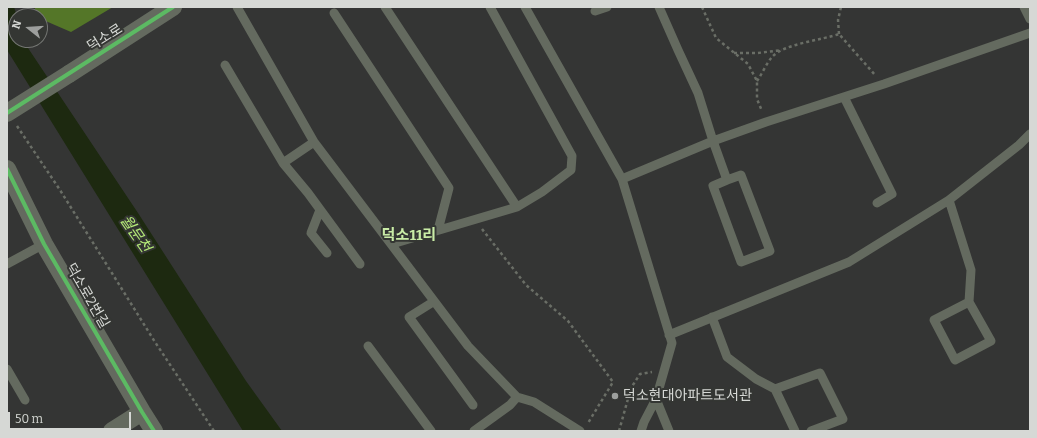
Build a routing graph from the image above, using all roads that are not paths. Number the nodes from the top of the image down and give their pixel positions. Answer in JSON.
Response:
{"nodes":[{"id":1,"x":173,"y":7,"type":"edge"},
{"id":2,"x":237,"y":7,"type":"edge"},
{"id":3,"x":385,"y":7,"type":"edge"},
{"id":4,"x":490,"y":7,"type":"edge"},
{"id":5,"x":524,"y":7,"type":"edge"},
{"id":6,"x":607,"y":7,"type":"edge"},
{"id":7,"x":659,"y":7,"type":"edge"},
{"id":8,"x":1024,"y":7,"type":"edge"},
{"id":9,"x":595,"y":11,"type":"dead end"},
{"id":10,"x":334,"y":13,"type":"dead end"},
{"id":11,"x":1030,"y":19,"type":"edge"},
{"id":12,"x":1030,"y":33,"type":"edge"},
{"id":13,"x":226,"y":65,"type":"dead end"},
{"id":14,"x":844,"y":97,"type":"junction"},
{"id":15,"x":11,"y":118,"type":"edge"},
{"id":16,"x":1030,"y":134,"type":"edge"},
{"id":17,"x":713,"y":141,"type":"junction"},
{"id":18,"x":314,"y":142,"type":"junction"},
{"id":19,"x":283,"y":163,"type":"junction"},
{"id":20,"x":7,"y":169,"type":"edge"},
{"id":21,"x":622,"y":179,"type":"junction"},
{"id":22,"x":727,"y":180,"type":"junction"},
{"id":23,"x":949,"y":200,"type":"junction"},
{"id":24,"x":877,"y":203,"type":"dead end"},
{"id":25,"x":517,"y":207,"type":"junction"},
{"id":26,"x":320,"y":210,"type":"junction"},
{"id":27,"x":438,"y":230,"type":"junction"},
{"id":28,"x":44,"y":244,"type":"junction"},
{"id":29,"x":392,"y":244,"type":"junction"},
{"id":30,"x":327,"y":253,"type":"dead end"},
{"id":31,"x":7,"y":264,"type":"edge"},
{"id":32,"x":360,"y":264,"type":"dead end"},
{"id":33,"x":433,"y":302,"type":"junction"},
{"id":34,"x":969,"y":302,"type":"junction"},
{"id":35,"x":712,"y":317,"type":"junction"},
{"id":36,"x":669,"y":335,"type":"junction"},
{"id":37,"x":368,"y":346,"type":"dead end"},
{"id":38,"x":7,"y":369,"type":"edge"},
{"id":39,"x":775,"y":389,"type":"junction"},
{"id":40,"x":517,"y":397,"type":"junction"},
{"id":41,"x":656,"y":399,"type":"junction"},
{"id":42,"x":25,"y":400,"type":"dead end"},
{"id":43,"x":473,"y":405,"type":"dead end"},
{"id":44,"x":142,"y":412,"type":"junction"},
{"id":45,"x":583,"y":428,"type":"edge"},
{"id":46,"x":112,"y":431,"type":"edge"},
{"id":47,"x":154,"y":431,"type":"edge"},
{"id":48,"x":431,"y":431,"type":"edge"},
{"id":49,"x":474,"y":431,"type":"edge"},
{"id":50,"x":641,"y":431,"type":"edge"},
{"id":51,"x":669,"y":431,"type":"edge"},
{"id":52,"x":795,"y":431,"type":"edge"},
{"id":53,"x":811,"y":431,"type":"edge"}],
"edges":[{"from":1,"to":15,"type":"street","name":"덕소로","bridge":true},
{"from":2,"to":18,"type":"lane"},
{"from":3,"to":25,"type":"lane"},
{"from":4,"to":25,"type":"lane"},
{"from":5,"to":21,"type":"lane"},
{"from":6,"to":9,"type":"lane"},
{"from":7,"to":17,"type":"lane"},
{"from":8,"to":11,"type":"lane"},
{"from":10,"to":27,"type":"lane"},
{"from":12,"to":14,"type":"lane"},
{"from":13,"to":19,"type":"lane"},
{"from":14,"to":17,"type":"lane"},
{"from":14,"to":24,"type":"lane"},
{"from":16,"to":23,"type":"lane"},
{"from":17,"to":21,"type":"lane"},
{"from":17,"to":22,"type":"lane"},
{"from":18,"to":19,"type":"lane"},
{"from":18,"to":29,"type":"lane"},
{"from":19,"to":26,"type":"lane"},
{"from":20,"to":28,"type":"street","name":"덕소로2번길"},
{"from":21,"to":36,"type":"lane"},
{"from":22,"to":22,"type":"lane"},
{"from":23,"to":34,"type":"lane"},
{"from":23,"to":35,"type":"lane"},
{"from":25,"to":27,"type":"lane"},
{"from":26,"to":30,"type":"lane"},
{"from":26,"to":32,"type":"lane"},
{"from":27,"to":29,"type":"lane"},
{"from":28,"to":31,"type":"lane"},
{"from":28,"to":44,"type":"street","name":"덕소로2번길"},
{"from":29,"to":33,"type":"lane"},
{"from":33,"to":40,"type":"lane"},
{"from":33,"to":43,"type":"lane"},
{"from":34,"to":34,"type":"lane"},
{"from":35,"to":36,"type":"lane"},
{"from":35,"to":39,"type":"lane"},
{"from":36,"to":41,"type":"lane"},
{"from":37,"to":48,"type":"lane"},
{"from":38,"to":42,"type":"lane"},
{"from":39,"to":52,"type":"lane"},
{"from":39,"to":53,"type":"lane"},
{"from":40,"to":45,"type":"lane"},
{"from":40,"to":49,"type":"lane"},
{"from":41,"to":50,"type":"lane"},
{"from":41,"to":51,"type":"lane"},
{"from":44,"to":46,"type":"street"},
{"from":44,"to":47,"type":"street","name":"덕소로2번길"}]}
